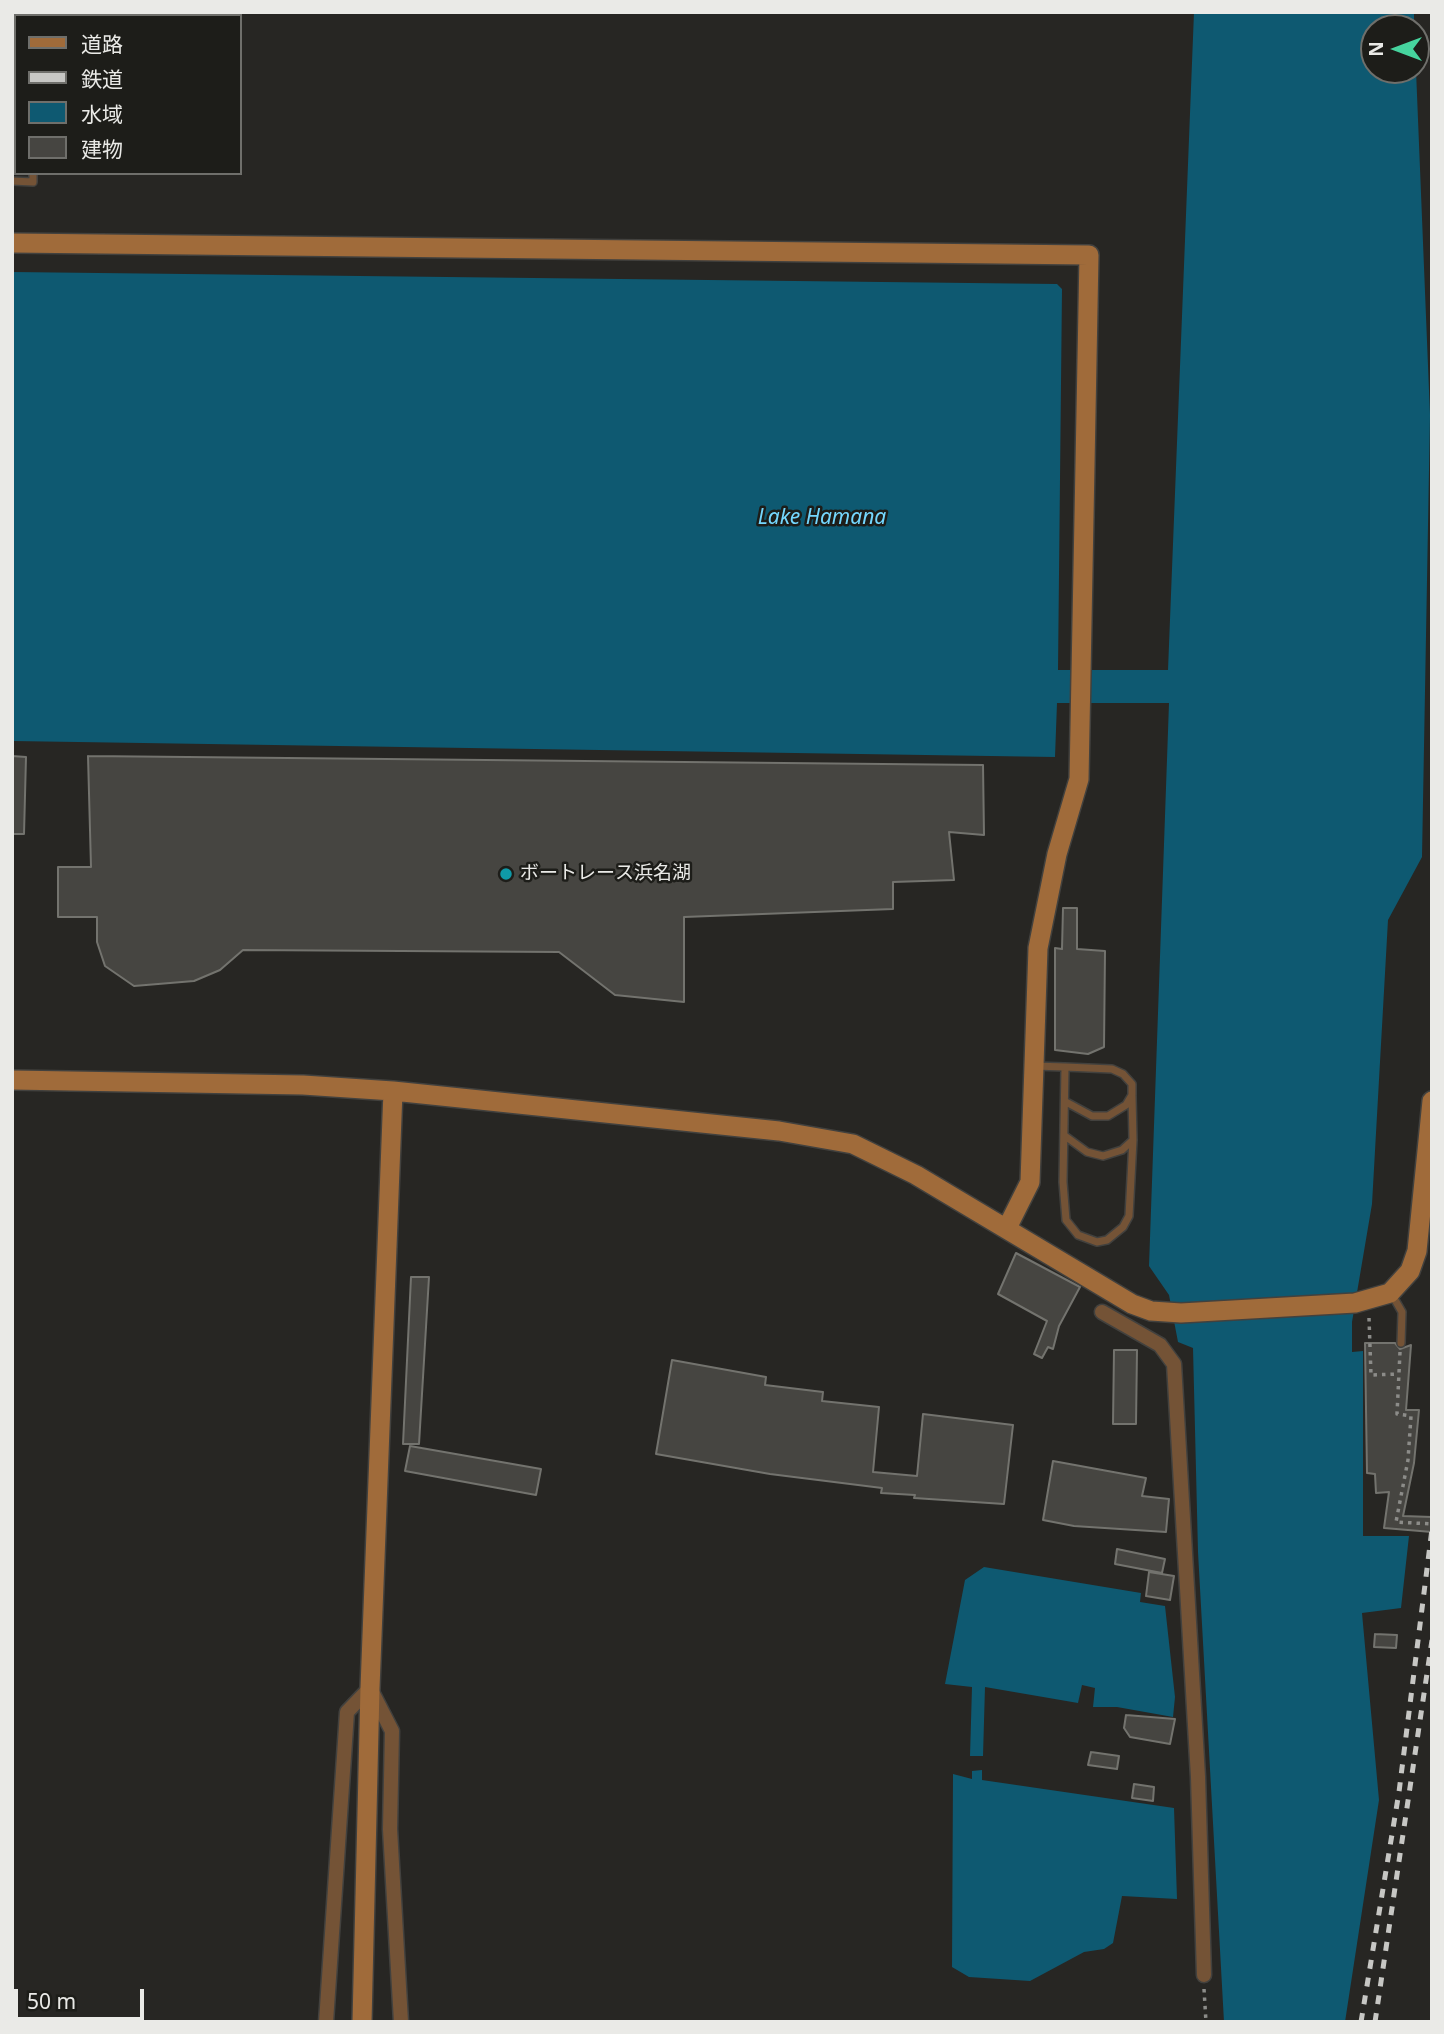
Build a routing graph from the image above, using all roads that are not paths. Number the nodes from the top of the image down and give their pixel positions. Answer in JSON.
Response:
{"nodes":[{"id":1,"x":33,"y":175,"type":"edge"},
{"id":2,"x":12,"y":181,"type":"edge"},
{"id":3,"x":12,"y":243,"type":"edge"},
{"id":4,"x":1033,"y":1066,"type":"junction"},
{"id":5,"x":1065,"y":1067,"type":"junction"},
{"id":6,"x":12,"y":1080,"type":"edge"},
{"id":7,"x":393,"y":1091,"type":"junction"},
{"id":8,"x":1132,"y":1095,"type":"junction"},
{"id":9,"x":1432,"y":1101,"type":"edge"},
{"id":10,"x":1066,"y":1102,"type":"junction"},
{"id":11,"x":1065,"y":1136,"type":"junction"},
{"id":12,"x":1133,"y":1140,"type":"junction"},
{"id":13,"x":1007,"y":1228,"type":"junction"},
{"id":14,"x":1390,"y":1293,"type":"junction"},
{"id":15,"x":1102,"y":1312,"type":"dead end"},
{"id":16,"x":1401,"y":1343,"type":"road end"},
{"id":17,"x":370,"y":1688,"type":"junction"},
{"id":18,"x":1204,"y":1975,"type":"road end"},
{"id":19,"x":326,"y":2022,"type":"edge"},
{"id":20,"x":362,"y":2022,"type":"edge"},
{"id":21,"x":401,"y":2022,"type":"edge"}],
"edges":[{"from":1,"to":2,"type":"lane"},
{"from":3,"to":4,"type":"street"},
{"from":4,"to":5,"type":"lane"},
{"from":4,"to":13,"type":"street"},
{"from":5,"to":8,"type":"lane"},
{"from":5,"to":10,"type":"lane"},
{"from":6,"to":7,"type":"street"},
{"from":7,"to":13,"type":"street"},
{"from":7,"to":17,"type":"street"},
{"from":8,"to":10,"type":"lane"},
{"from":8,"to":12,"type":"lane"},
{"from":9,"to":14,"type":"street"},
{"from":10,"to":11,"type":"lane"},
{"from":11,"to":12,"type":"lane"},
{"from":11,"to":12,"type":"lane"},
{"from":13,"to":14,"type":"street"},
{"from":14,"to":16,"type":"lane"},
{"from":15,"to":18,"type":"street"},
{"from":17,"to":19,"type":"street"},
{"from":17,"to":20,"type":"street"},
{"from":17,"to":21,"type":"street"}]}
